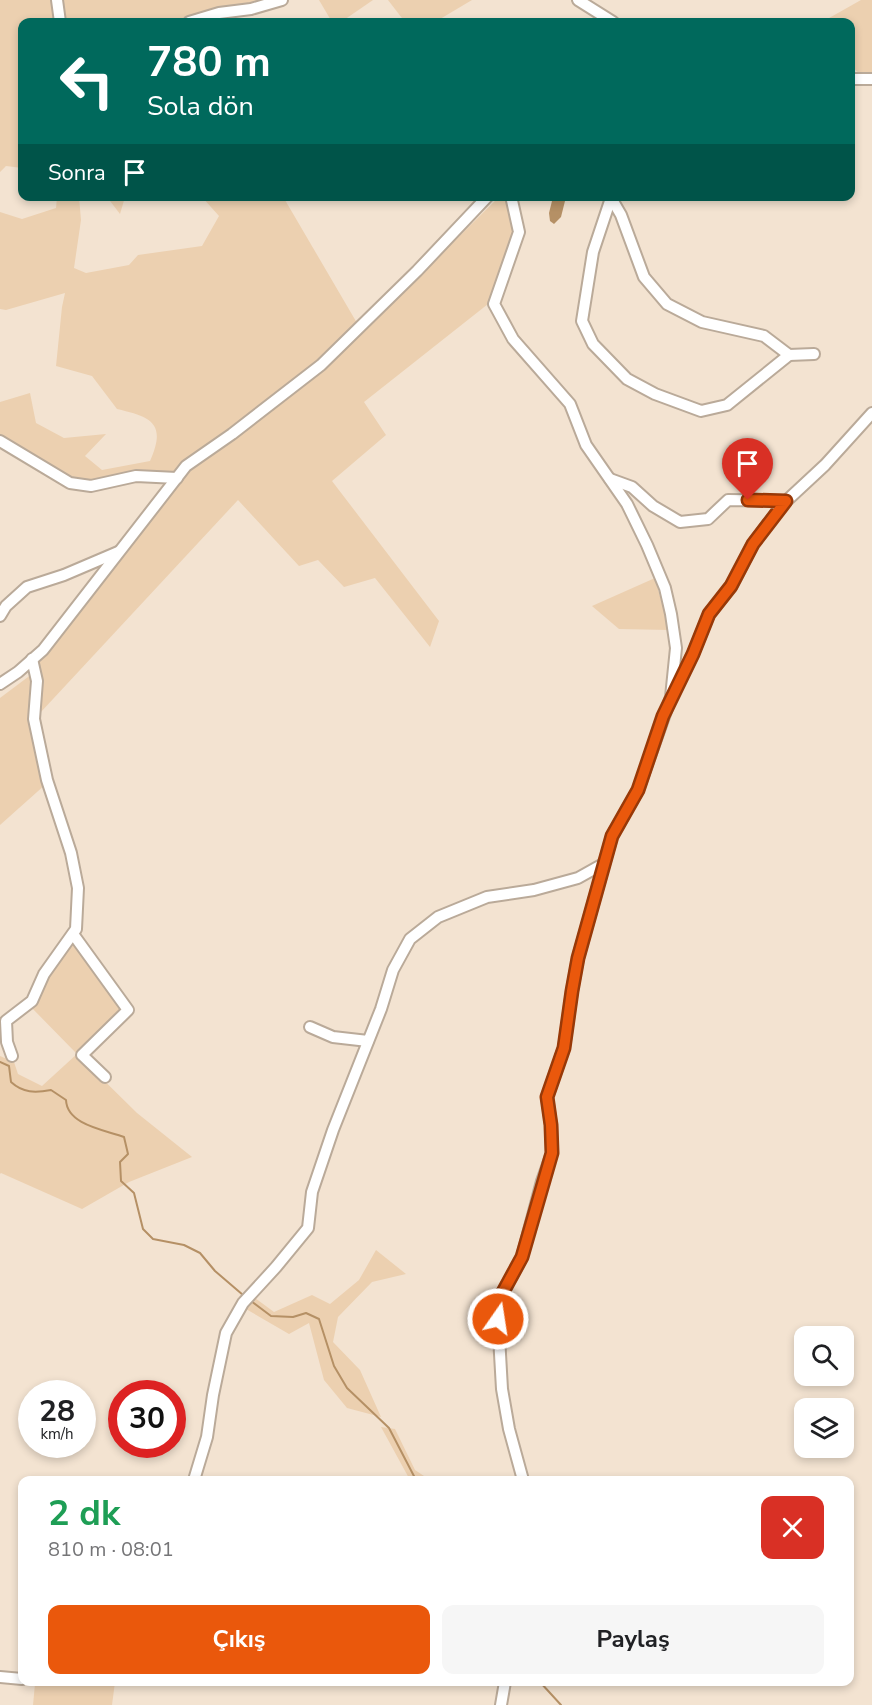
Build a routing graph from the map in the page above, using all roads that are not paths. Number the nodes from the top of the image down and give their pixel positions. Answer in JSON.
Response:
{"nodes":[{"id":1,"x":57,"y":0,"type":"edge"},
{"id":2,"x":282,"y":0,"type":"edge"},
{"id":3,"x":578,"y":0,"type":"edge"},
{"id":4,"x":59,"y":18,"type":"edge"},
{"id":5,"x":200,"y":18,"type":"edge"},
{"id":6,"x":607,"y":18,"type":"edge"},
{"id":7,"x":483,"y":201,"type":"edge"},
{"id":8,"x":512,"y":201,"type":"edge"},
{"id":9,"x":610,"y":201,"type":"edge"},
{"id":10,"x":613,"y":201,"type":"edge"},
{"id":11,"x":814,"y":354,"type":"dead end"},
{"id":12,"x":789,"y":355,"type":"junction"},
{"id":13,"x":872,"y":413,"type":"edge"},
{"id":14,"x":0,"y":441,"type":"edge"},
{"id":15,"x":177,"y":478,"type":"junction"},
{"id":16,"x":610,"y":480,"type":"junction"},
{"id":17,"x":786,"y":501,"type":"junction"},
{"id":18,"x":121,"y":550,"type":"junction"},
{"id":19,"x":0,"y":616,"type":"edge"},
{"id":20,"x":32,"y":659,"type":"junction"},
{"id":21,"x":0,"y":684,"type":"edge"},
{"id":22,"x":671,"y":697,"type":"junction"},
{"id":23,"x":603,"y":864,"type":"junction"},
{"id":24,"x":73,"y":934,"type":"junction"},
{"id":25,"x":310,"y":1027,"type":"dead end"},
{"id":26,"x":368,"y":1041,"type":"junction"},
{"id":27,"x":12,"y":1056,"type":"dead end"},
{"id":28,"x":105,"y":1077,"type":"dead end"},
{"id":29,"x":195,"y":1476,"type":"edge"},
{"id":30,"x":523,"y":1476,"type":"edge"},
{"id":31,"x":0,"y":1677,"type":"edge"},
{"id":32,"x":18,"y":1679,"type":"edge"},
{"id":33,"x":504,"y":1686,"type":"edge"},
{"id":34,"x":501,"y":1705,"type":"edge"}],
"edges":[{"from":1,"to":4,"type":"street"},
{"from":2,"to":5,"type":"street"},
{"from":3,"to":6,"type":"street"},
{"from":7,"to":15,"type":"street"},
{"from":8,"to":16,"type":"street"},
{"from":9,"to":12,"type":"street"},
{"from":10,"to":12,"type":"street"},
{"from":11,"to":12,"type":"street"},
{"from":13,"to":17,"type":"street"},
{"from":14,"to":15,"type":"street"},
{"from":15,"to":18,"type":"street"},
{"from":16,"to":17,"type":"street"},
{"from":16,"to":22,"type":"street"},
{"from":17,"to":22,"type":"street"},
{"from":18,"to":19,"type":"street"},
{"from":18,"to":20,"type":"street"},
{"from":20,"to":21,"type":"street"},
{"from":20,"to":24,"type":"street"},
{"from":22,"to":23,"type":"street"},
{"from":23,"to":26,"type":"street"},
{"from":23,"to":30,"type":"street"},
{"from":24,"to":27,"type":"street"},
{"from":24,"to":28,"type":"street"},
{"from":25,"to":26,"type":"street"},
{"from":26,"to":29,"type":"street"},
{"from":31,"to":32,"type":"street"},
{"from":33,"to":34,"type":"street"}]}
